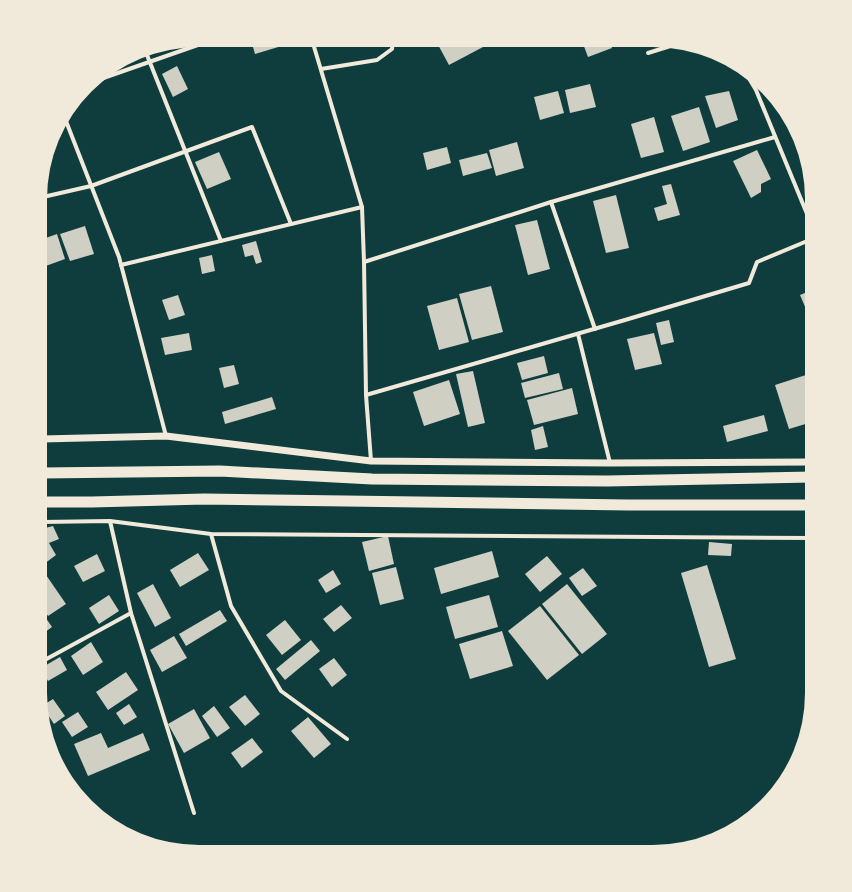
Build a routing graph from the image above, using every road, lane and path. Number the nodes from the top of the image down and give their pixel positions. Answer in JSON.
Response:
{"nodes":[{"id":1,"x":192,"y":47,"type":"edge"},
{"id":2,"x":314,"y":47,"type":"edge"},
{"id":3,"x":392,"y":47,"type":"edge"},
{"id":4,"x":666,"y":47,"type":"edge"},
{"id":5,"x":648,"y":53,"type":"dead end"},
{"id":6,"x":147,"y":56,"type":"edge"},
{"id":7,"x":149,"y":62,"type":"junction"},
{"id":8,"x":321,"y":69,"type":"junction"},
{"id":9,"x":109,"y":76,"type":"edge"},
{"id":10,"x":753,"y":85,"type":"edge"},
{"id":11,"x":67,"y":123,"type":"edge"},
{"id":12,"x":775,"y":137,"type":"junction"},
{"id":13,"x":185,"y":151,"type":"junction"},
{"id":14,"x":91,"y":186,"type":"junction"},
{"id":15,"x":47,"y":196,"type":"edge"},
{"id":16,"x":551,"y":202,"type":"junction"},
{"id":17,"x":362,"y":207,"type":"junction"},
{"id":18,"x":805,"y":209,"type":"edge"},
{"id":19,"x":291,"y":224,"type":"junction"},
{"id":20,"x":221,"y":241,"type":"junction"},
{"id":21,"x":805,"y":242,"type":"edge"},
{"id":22,"x":364,"y":262,"type":"junction"},
{"id":23,"x":121,"y":265,"type":"junction"},
{"id":24,"x":595,"y":329,"type":"junction"},
{"id":25,"x":578,"y":334,"type":"junction"},
{"id":26,"x":366,"y":395,"type":"junction"},
{"id":27,"x":166,"y":436,"type":"junction"},
{"id":28,"x":47,"y":439,"type":"edge"},
{"id":29,"x":371,"y":461,"type":"junction"},
{"id":30,"x":805,"y":462,"type":"edge"},
{"id":31,"x":610,"y":463,"type":"junction"},
{"id":32,"x":47,"y":473,"type":"edge"},
{"id":33,"x":805,"y":477,"type":"edge"},
{"id":34,"x":47,"y":502,"type":"edge"},
{"id":35,"x":805,"y":505,"type":"edge"},
{"id":36,"x":110,"y":521,"type":"junction"},
{"id":37,"x":47,"y":522,"type":"edge"},
{"id":38,"x":211,"y":534,"type":"junction"},
{"id":39,"x":805,"y":538,"type":"edge"},
{"id":40,"x":131,"y":613,"type":"junction"},
{"id":41,"x":47,"y":658,"type":"edge"},
{"id":42,"x":347,"y":739,"type":"dead end"},
{"id":43,"x":194,"y":813,"type":"dead end"}],
"edges":[{"from":1,"to":7,"type":"street"},
{"from":2,"to":8,"type":"street"},
{"from":3,"to":8,"type":"street"},
{"from":4,"to":5,"type":"street"},
{"from":6,"to":7,"type":"street"},
{"from":7,"to":9,"type":"street"},
{"from":7,"to":13,"type":"street"},
{"from":8,"to":17,"type":"street"},
{"from":10,"to":12,"type":"street"},
{"from":11,"to":14,"type":"street"},
{"from":12,"to":16,"type":"street"},
{"from":12,"to":18,"type":"street"},
{"from":13,"to":14,"type":"street"},
{"from":13,"to":19,"type":"street"},
{"from":13,"to":20,"type":"street"},
{"from":14,"to":15,"type":"street"},
{"from":14,"to":23,"type":"street"},
{"from":16,"to":22,"type":"street"},
{"from":16,"to":24,"type":"street"},
{"from":17,"to":19,"type":"street"},
{"from":17,"to":22,"type":"street"},
{"from":19,"to":20,"type":"street"},
{"from":20,"to":23,"type":"street"},
{"from":21,"to":24,"type":"street"},
{"from":22,"to":26,"type":"street"},
{"from":23,"to":27,"type":"street"},
{"from":24,"to":25,"type":"street"},
{"from":25,"to":26,"type":"street"},
{"from":25,"to":31,"type":"street"},
{"from":26,"to":29,"type":"street"},
{"from":27,"to":28,"type":"street"},
{"from":27,"to":29,"type":"street"},
{"from":29,"to":31,"type":"street"},
{"from":30,"to":31,"type":"street"},
{"from":32,"to":33,"type":"highway"},
{"from":34,"to":35,"type":"highway"},
{"from":36,"to":37,"type":"street"},
{"from":36,"to":38,"type":"street"},
{"from":36,"to":40,"type":"street"},
{"from":38,"to":39,"type":"street"},
{"from":38,"to":42,"type":"street"},
{"from":40,"to":41,"type":"street"},
{"from":40,"to":43,"type":"street"}]}
